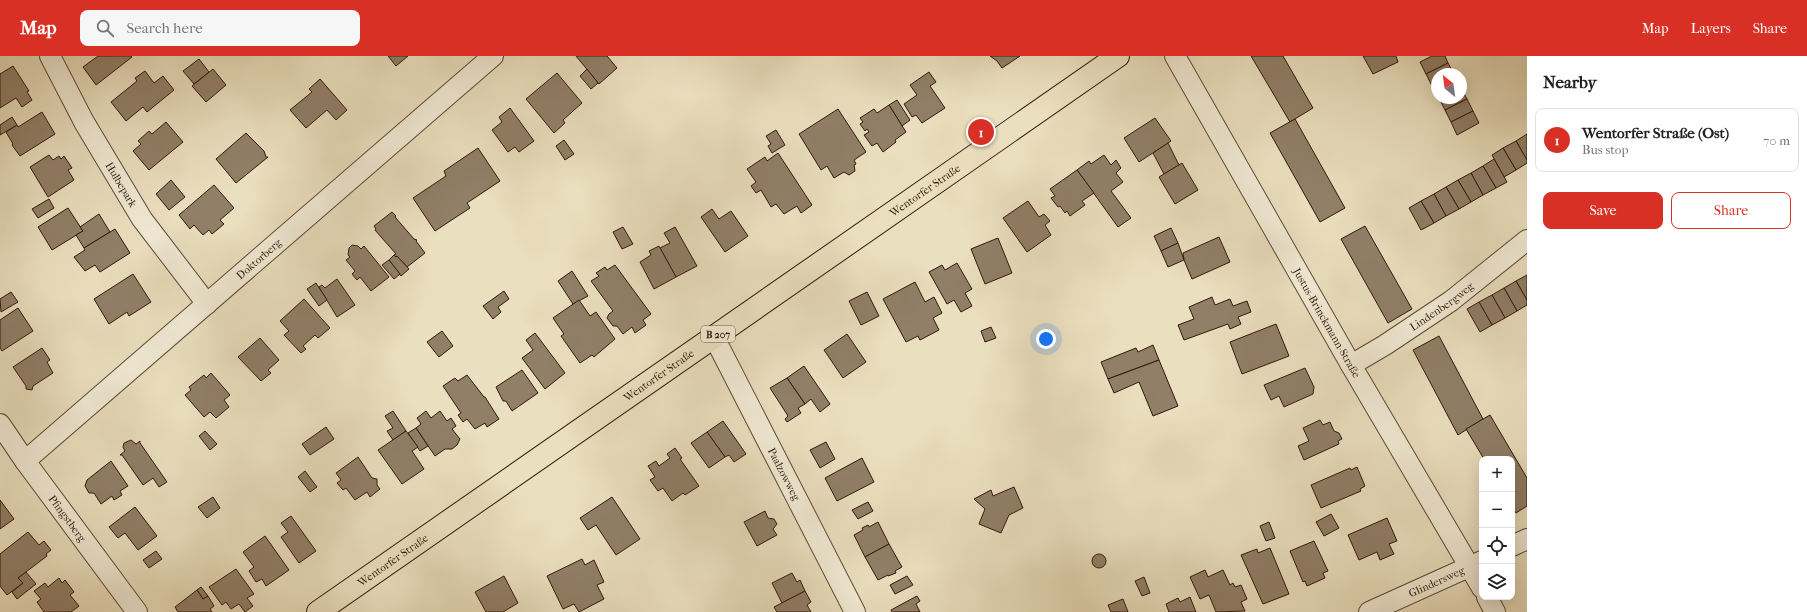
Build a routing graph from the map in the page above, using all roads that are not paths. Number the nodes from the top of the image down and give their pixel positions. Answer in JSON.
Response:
{"nodes":[{"id":1,"x":50,"y":56,"type":"edge"},
{"id":2,"x":493,"y":56,"type":"edge"},
{"id":3,"x":1118,"y":56,"type":"edge"},
{"id":4,"x":1175,"y":56,"type":"edge"},
{"id":5,"x":470,"y":63,"type":"edge"},
{"id":6,"x":1527,"y":240,"type":"edge"},
{"id":7,"x":206,"y":304,"type":"junction"},
{"id":8,"x":714,"y":336,"type":"junction"},
{"id":9,"x":1351,"y":365,"type":"junction"},
{"id":10,"x":0,"y":424,"type":"edge"},
{"id":11,"x":25,"y":461,"type":"junction"},
{"id":12,"x":1527,"y":539,"type":"edge"},
{"id":13,"x":1515,"y":545,"type":"edge"},
{"id":14,"x":1476,"y":564,"type":"edge"},
{"id":15,"x":1479,"y":576,"type":"edge"},
{"id":16,"x":1489,"y":600,"type":"edge"},
{"id":17,"x":137,"y":612,"type":"edge"},
{"id":18,"x":318,"y":612,"type":"edge"},
{"id":19,"x":855,"y":612,"type":"edge"},
{"id":20,"x":1369,"y":612,"type":"edge"},
{"id":21,"x":1495,"y":612,"type":"edge"}],
"edges":[{"from":1,"to":7,"type":"street","name":"Hulbepark"},
{"from":2,"to":5,"type":"street","name":"Doktorberg"},
{"from":3,"to":8,"type":"main road","name":"Wentorfer Straße","number":"B 207"},
{"from":4,"to":9,"type":"street","name":"Justus-Brinckmann-Straße"},
{"from":5,"to":7,"type":"street","name":"Doktorberg"},
{"from":6,"to":9,"type":"street","name":"Lindenbergweg"},
{"from":7,"to":11,"type":"street","name":"Doktorberg"},
{"from":8,"to":18,"type":"main road","name":"Wentorfer Straße","number":"B 207"},
{"from":8,"to":19,"type":"street","name":"Paalzowweg"},
{"from":9,"to":14,"type":"street","name":"Justus-Brinckmann-Straße"},
{"from":10,"to":11,"type":"street","name":"Pfingstberg"},
{"from":11,"to":17,"type":"street","name":"Pfingstberg"},
{"from":12,"to":13,"type":"street"},
{"from":14,"to":15,"type":"street","name":"Justus-Brinckmann-Straße"},
{"from":14,"to":20,"type":"street","name":"Glindersweg"},
{"from":16,"to":21,"type":"street"}]}
